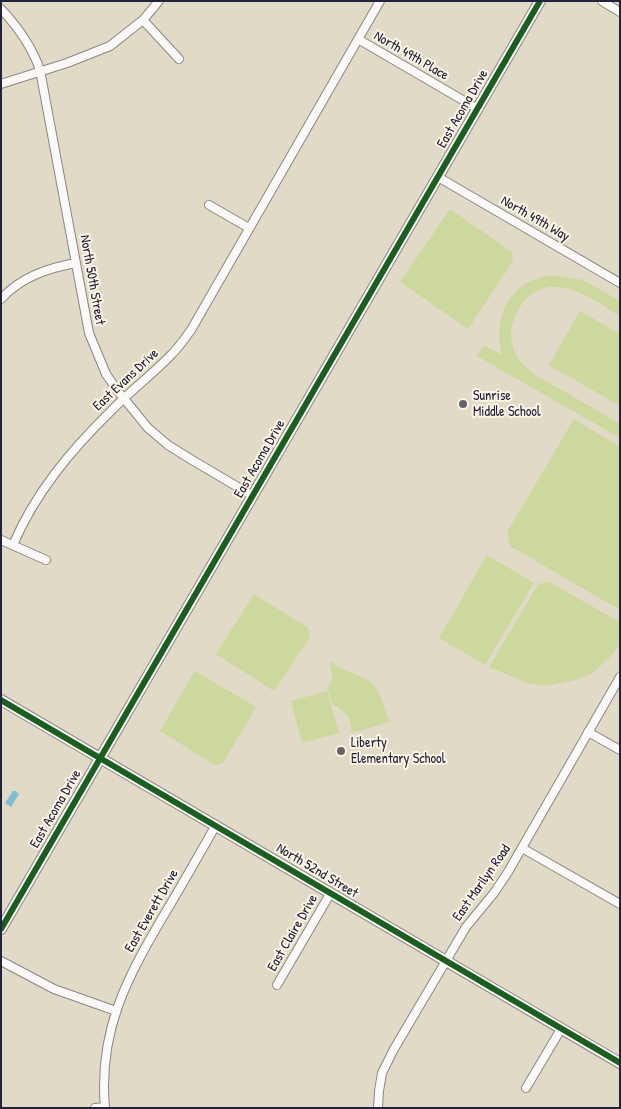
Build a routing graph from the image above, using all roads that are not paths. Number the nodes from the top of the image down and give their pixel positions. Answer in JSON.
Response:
{"nodes":[{"id":1,"x":159,"y":1,"type":"edge"},
{"id":2,"x":380,"y":1,"type":"edge"},
{"id":3,"x":540,"y":1,"type":"edge"},
{"id":4,"x":602,"y":1,"type":"edge"},
{"id":5,"x":1,"y":9,"type":"edge"},
{"id":6,"x":620,"y":12,"type":"edge"},
{"id":7,"x":143,"y":20,"type":"junction"},
{"id":8,"x":358,"y":39,"type":"junction"},
{"id":9,"x":180,"y":59,"type":"dead end"},
{"id":10,"x":40,"y":70,"type":"junction"},
{"id":11,"x":1,"y":84,"type":"edge"},
{"id":12,"x":478,"y":109,"type":"junction"},
{"id":13,"x":438,"y":177,"type":"junction"},
{"id":14,"x":209,"y":205,"type":"dead end"},
{"id":15,"x":249,"y":228,"type":"junction"},
{"id":16,"x":76,"y":263,"type":"junction"},
{"id":17,"x":620,"y":283,"type":"edge"},
{"id":18,"x":1,"y":299,"type":"edge"},
{"id":19,"x":124,"y":399,"type":"junction"},
{"id":20,"x":253,"y":496,"type":"junction"},
{"id":21,"x":1,"y":540,"type":"edge"},
{"id":22,"x":13,"y":545,"type":"junction"},
{"id":23,"x":46,"y":560,"type":"dead end"},
{"id":24,"x":620,"y":677,"type":"edge"},
{"id":25,"x":1,"y":700,"type":"edge"},
{"id":26,"x":588,"y":732,"type":"junction"},
{"id":27,"x":620,"y":750,"type":"edge"},
{"id":28,"x":100,"y":758,"type":"junction"},
{"id":29,"x":216,"y":825,"type":"junction"},
{"id":30,"x":522,"y":848,"type":"junction"},
{"id":31,"x":330,"y":894,"type":"junction"},
{"id":32,"x":620,"y":904,"type":"edge"},
{"id":33,"x":1,"y":929,"type":"edge"},
{"id":34,"x":1,"y":961,"type":"edge"},
{"id":35,"x":445,"y":961,"type":"junction"},
{"id":36,"x":277,"y":985,"type":"dead end"},
{"id":37,"x":116,"y":1011,"type":"junction"},
{"id":38,"x":561,"y":1029,"type":"junction"},
{"id":39,"x":620,"y":1063,"type":"edge"},
{"id":40,"x":526,"y":1088,"type":"dead end"},
{"id":41,"x":105,"y":1107,"type":"edge"},
{"id":42,"x":95,"y":1108,"type":"edge"},
{"id":43,"x":378,"y":1108,"type":"edge"}],
"edges":[{"from":1,"to":7,"type":"street"},
{"from":2,"to":8,"type":"street","name":"East Evans Drive"},
{"from":3,"to":12,"type":"street","name":"East Acoma Drive"},
{"from":4,"to":6,"type":"street"},
{"from":5,"to":10,"type":"street","name":"North 50th Street"},
{"from":7,"to":9,"type":"street"},
{"from":7,"to":10,"type":"street"},
{"from":8,"to":12,"type":"street","name":"North 49th Place"},
{"from":8,"to":15,"type":"street","name":"East Evans Drive"},
{"from":10,"to":11,"type":"street"},
{"from":10,"to":16,"type":"street","name":"North 50th Street"},
{"from":12,"to":13,"type":"street","name":"East Acoma Drive"},
{"from":13,"to":17,"type":"street","name":"North 49th Way"},
{"from":13,"to":20,"type":"street","name":"East Acoma Drive"},
{"from":14,"to":15,"type":"street"},
{"from":15,"to":19,"type":"street","name":"East Evans Drive"},
{"from":16,"to":18,"type":"street"},
{"from":16,"to":19,"type":"street","name":"North 50th Street"},
{"from":19,"to":20,"type":"street","name":"North 50th Street"},
{"from":19,"to":22,"type":"street","name":"East Evans Drive"},
{"from":20,"to":28,"type":"street","name":"East Acoma Drive"},
{"from":21,"to":22,"type":"street"},
{"from":22,"to":23,"type":"street"},
{"from":24,"to":26,"type":"street","name":"East Marilyn Road"},
{"from":25,"to":28,"type":"street","name":"North 52nd Street"},
{"from":26,"to":27,"type":"street"},
{"from":26,"to":30,"type":"street","name":"East Marilyn Road"},
{"from":28,"to":29,"type":"street","name":"North 52nd Street"},
{"from":28,"to":33,"type":"street","name":"East Acoma Drive"},
{"from":29,"to":31,"type":"street","name":"North 52nd Street"},
{"from":29,"to":37,"type":"street","name":"East Everett Drive"},
{"from":30,"to":32,"type":"street"},
{"from":30,"to":35,"type":"street","name":"East Marilyn Road"},
{"from":31,"to":35,"type":"street","name":"North 52nd Street"},
{"from":31,"to":36,"type":"street","name":"East Claire Drive"},
{"from":34,"to":37,"type":"street"},
{"from":35,"to":38,"type":"street","name":"North 52nd Street"},
{"from":35,"to":43,"type":"street","name":"East Marilyn Road"},
{"from":37,"to":41,"type":"street","name":"East Everett Drive"},
{"from":38,"to":39,"type":"street","name":"North 52nd Street"},
{"from":38,"to":40,"type":"street"},
{"from":41,"to":42,"type":"street"}]}
